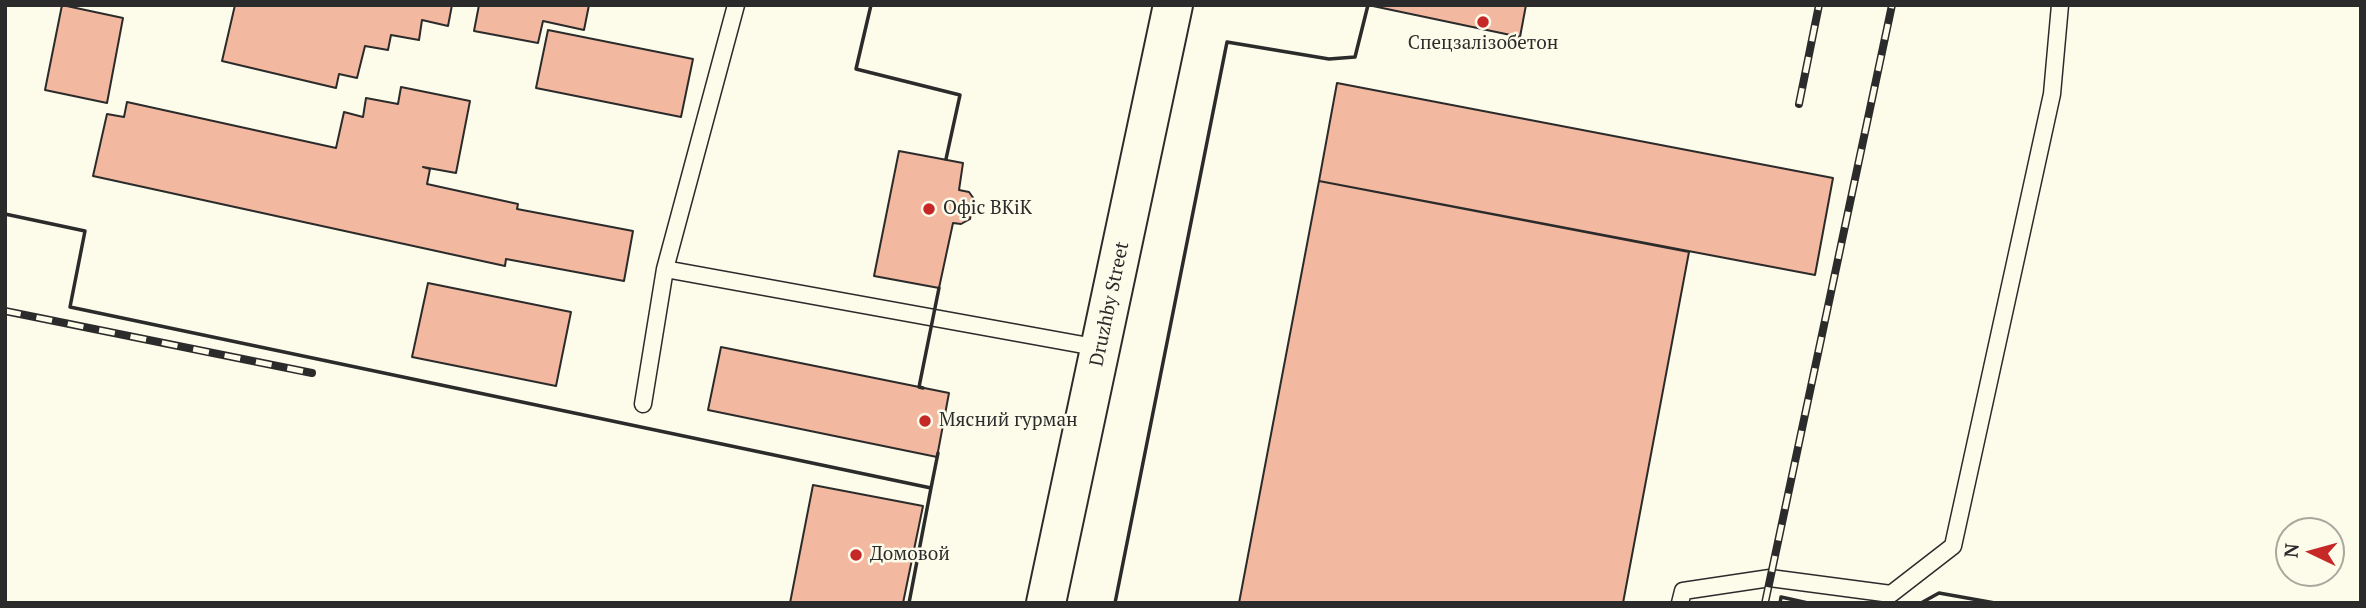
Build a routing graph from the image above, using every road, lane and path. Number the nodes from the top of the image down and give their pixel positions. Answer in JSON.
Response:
{"nodes":[{"id":1,"x":736,"y":5,"type":"edge"},
{"id":2,"x":1173,"y":5,"type":"edge"},
{"id":3,"x":2060,"y":5,"type":"edge"},
{"id":4,"x":665,"y":269,"type":"junction"},
{"id":5,"x":1100,"y":348,"type":"junction"},
{"id":6,"x":643,"y":404,"type":"dead end"},
{"id":7,"x":1046,"y":603,"type":"edge"},
{"id":8,"x":1680,"y":603,"type":"edge"}],
"edges":[{"from":1,"to":4,"type":"lane"},
{"from":2,"to":5,"type":"main road","name":"Druzhby Street"},
{"from":3,"to":8,"type":"lane"},
{"from":4,"to":5,"type":"lane"},
{"from":4,"to":6,"type":"lane"},
{"from":5,"to":7,"type":"main road","name":"Druzhby Street"}]}
